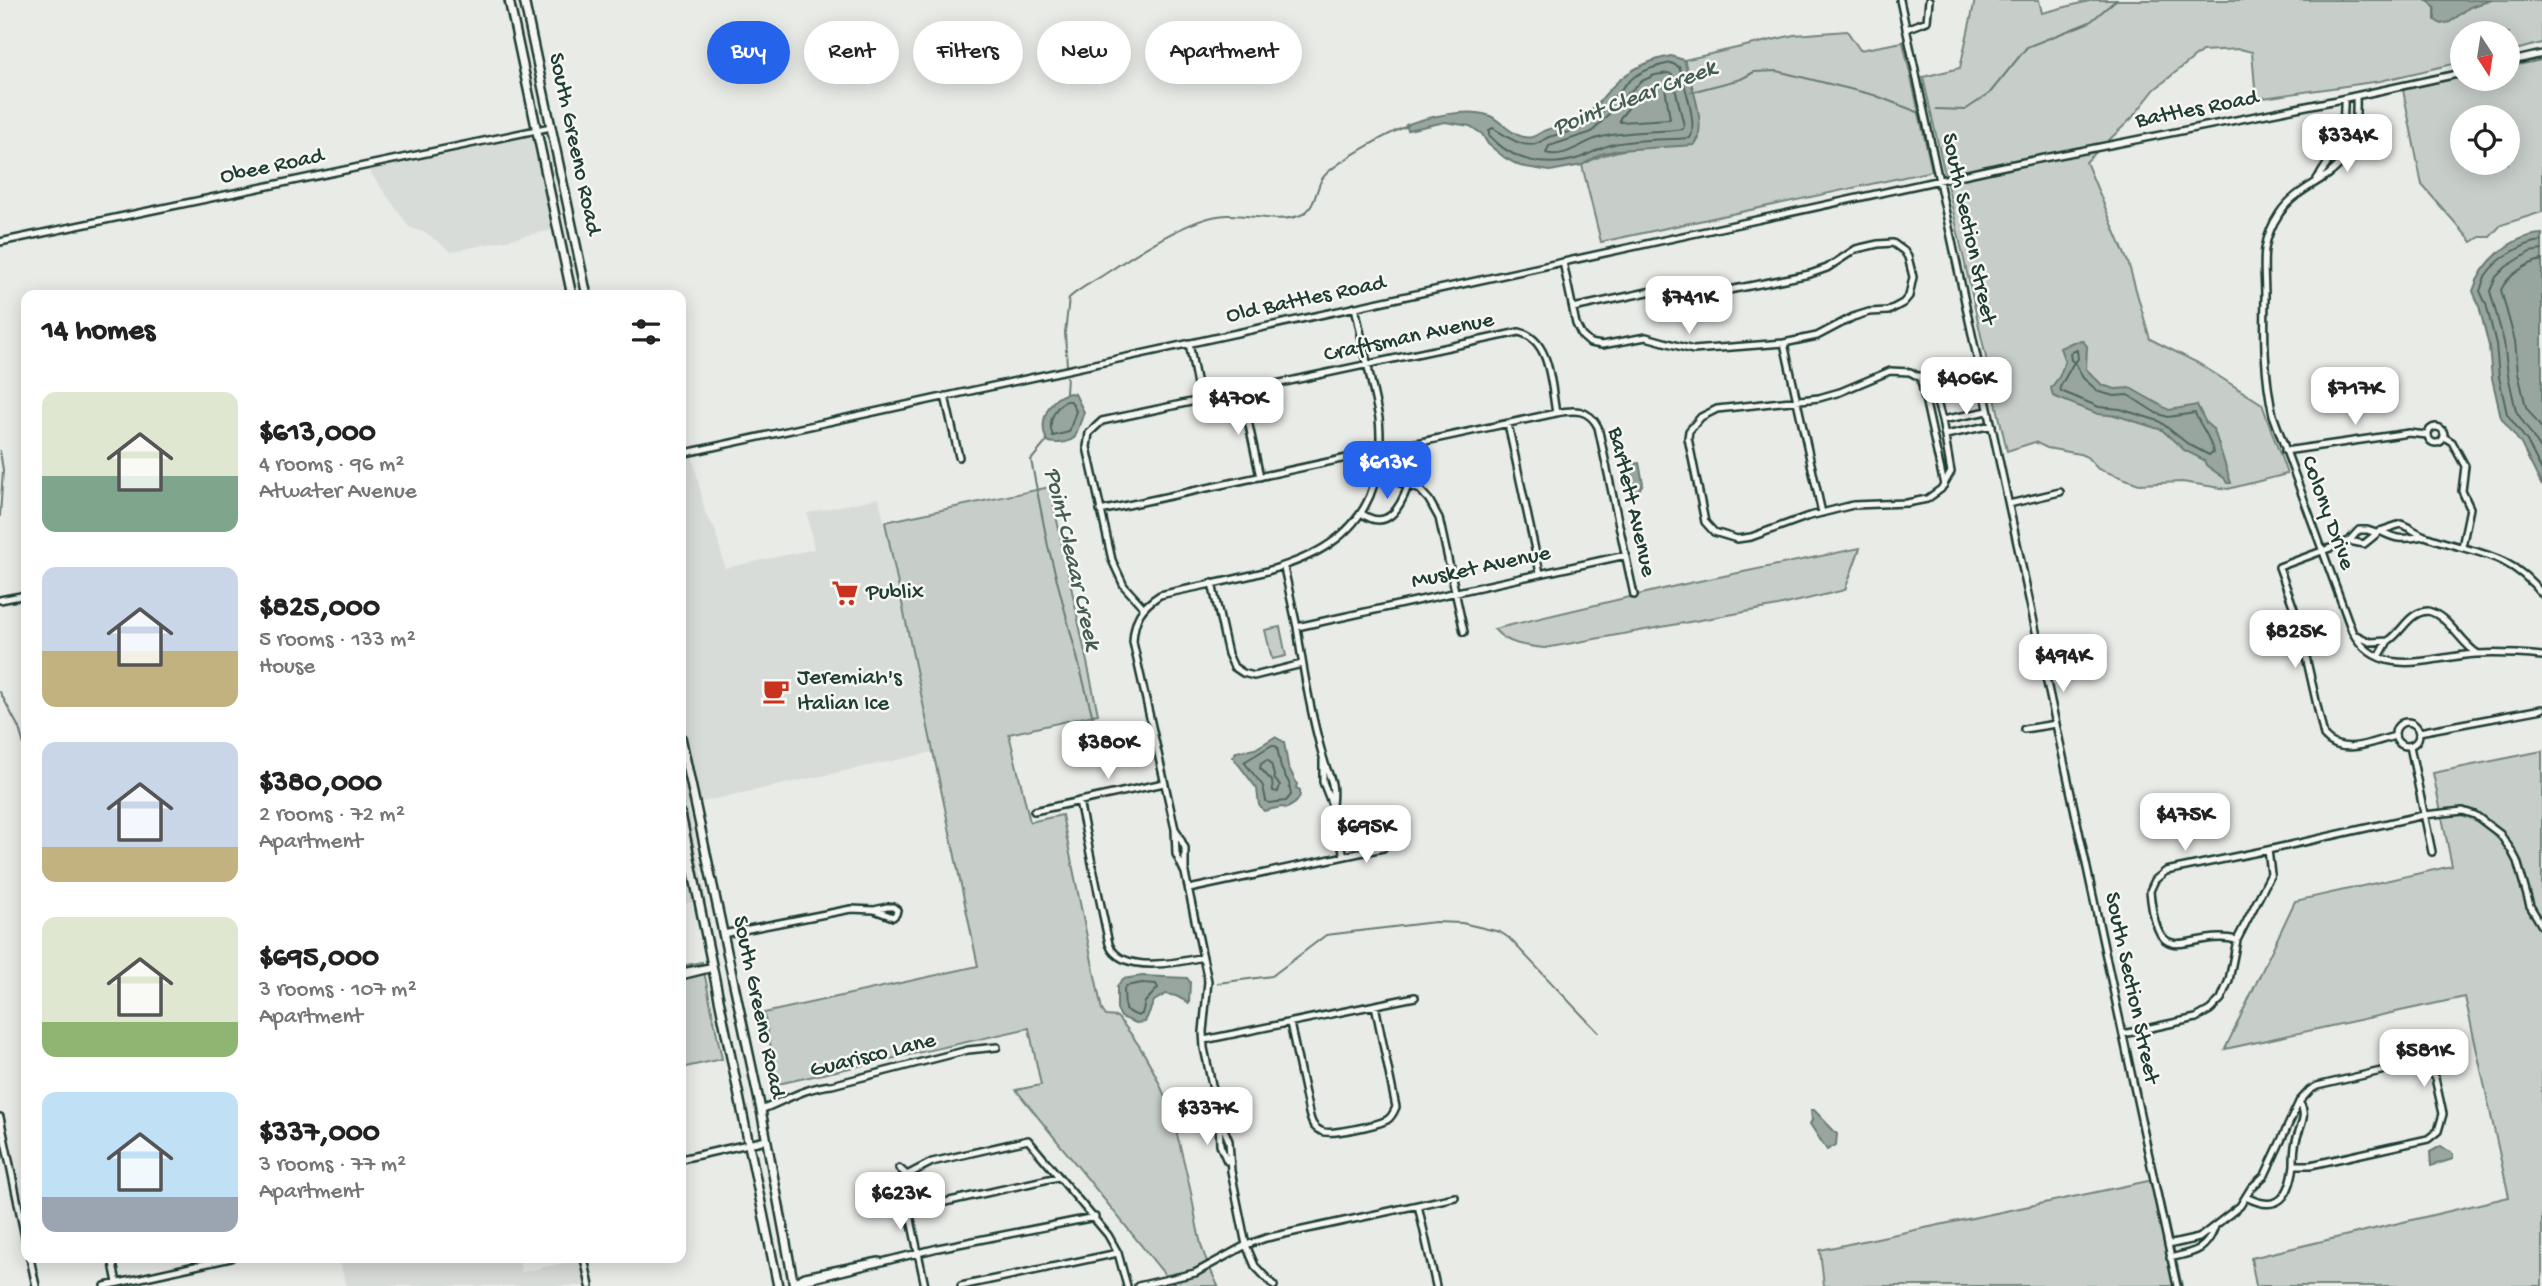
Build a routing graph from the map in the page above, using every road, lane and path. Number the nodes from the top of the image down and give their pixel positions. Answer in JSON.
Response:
{"nodes":[{"id":1,"x":509,"y":0,"type":"edge"},
{"id":2,"x":524,"y":0,"type":"edge"},
{"id":3,"x":1900,"y":0,"type":"edge"},
{"id":4,"x":1928,"y":0,"type":"edge"},
{"id":5,"x":1906,"y":29,"type":"junction"},
{"id":6,"x":2542,"y":54,"type":"edge"},
{"id":7,"x":2520,"y":59,"type":"edge"},
{"id":8,"x":2450,"y":76,"type":"edge"},
{"id":9,"x":2356,"y":96,"type":"junction"},
{"id":10,"x":2344,"y":99,"type":"junction"},
{"id":11,"x":551,"y":128,"type":"junction"},
{"id":12,"x":537,"y":130,"type":"junction"},
{"id":13,"x":1939,"y":181,"type":"junction"},
{"id":14,"x":2316,"y":181,"type":"junction"},
{"id":15,"x":0,"y":242,"type":"edge"},
{"id":16,"x":1563,"y":262,"type":"junction"},
{"id":17,"x":571,"y":290,"type":"edge"},
{"id":18,"x":586,"y":290,"type":"edge"},
{"id":19,"x":1355,"y":307,"type":"junction"},
{"id":20,"x":1573,"y":308,"type":"junction"},
{"id":21,"x":1188,"y":343,"type":"junction"},
{"id":22,"x":1784,"y":343,"type":"junction"},
{"id":23,"x":1368,"y":365,"type":"junction"},
{"id":24,"x":1920,"y":376,"type":"junction"},
{"id":25,"x":1242,"y":392,"type":"junction"},
{"id":26,"x":945,"y":396,"type":"junction"},
{"id":27,"x":1797,"y":400,"type":"junction"},
{"id":28,"x":1200,"y":401,"type":"junction"},
{"id":29,"x":1988,"y":411,"type":"junction"},
{"id":30,"x":1556,"y":413,"type":"junction"},
{"id":31,"x":1942,"y":420,"type":"junction"},
{"id":32,"x":1508,"y":424,"type":"junction"},
{"id":33,"x":1992,"y":425,"type":"junction"},
{"id":34,"x":1934,"y":433,"type":"junction"},
{"id":35,"x":1945,"y":433,"type":"junction"},
{"id":36,"x":2427,"y":435,"type":"junction"},
{"id":37,"x":2444,"y":438,"type":"junction"},
{"id":38,"x":1380,"y":451,"type":"junction"},
{"id":39,"x":2286,"y":451,"type":"junction"},
{"id":40,"x":686,"y":453,"type":"edge"},
{"id":41,"x":958,"y":457,"type":"dead end"},
{"id":42,"x":1378,"y":475,"type":"junction"},
{"id":43,"x":1260,"y":477,"type":"junction"},
{"id":44,"x":1944,"y":485,"type":"junction"},
{"id":45,"x":1408,"y":486,"type":"junction"},
{"id":46,"x":2060,"y":492,"type":"dead end"},
{"id":47,"x":2008,"y":504,"type":"junction"},
{"id":48,"x":1100,"y":511,"type":"junction"},
{"id":49,"x":1361,"y":513,"type":"junction"},
{"id":50,"x":1822,"y":513,"type":"junction"},
{"id":51,"x":2378,"y":532,"type":"junction"},
{"id":52,"x":2424,"y":536,"type":"junction"},
{"id":53,"x":2349,"y":541,"type":"junction"},
{"id":54,"x":2462,"y":547,"type":"junction"},
{"id":55,"x":2321,"y":552,"type":"junction"},
{"id":56,"x":1626,"y":555,"type":"junction"},
{"id":57,"x":1284,"y":568,"type":"junction"},
{"id":58,"x":1540,"y":573,"type":"junction"},
{"id":59,"x":1212,"y":583,"type":"junction"},
{"id":60,"x":1454,"y":593,"type":"junction"},
{"id":61,"x":2542,"y":594,"type":"edge"},
{"id":62,"x":1634,"y":595,"type":"dead end"},
{"id":63,"x":21,"y":596,"type":"edge"},
{"id":64,"x":0,"y":600,"type":"edge"},
{"id":65,"x":1143,"y":607,"type":"junction"},
{"id":66,"x":1297,"y":627,"type":"junction"},
{"id":67,"x":2352,"y":631,"type":"junction"},
{"id":68,"x":1464,"y":632,"type":"dead end"},
{"id":69,"x":2388,"y":641,"type":"junction"},
{"id":70,"x":2478,"y":654,"type":"junction"},
{"id":71,"x":2542,"y":656,"type":"edge"},
{"id":72,"x":2379,"y":657,"type":"junction"},
{"id":73,"x":1302,"y":664,"type":"junction"},
{"id":74,"x":2542,"y":709,"type":"edge"},
{"id":75,"x":2056,"y":724,"type":"junction"},
{"id":76,"x":2024,"y":729,"type":"dead end"},
{"id":77,"x":2419,"y":733,"type":"junction"},
{"id":78,"x":2395,"y":736,"type":"junction"},
{"id":79,"x":2410,"y":746,"type":"junction"},
{"id":80,"x":1323,"y":760,"type":"junction"},
{"id":81,"x":686,"y":761,"type":"edge"},
{"id":82,"x":690,"y":780,"type":"junction"},
{"id":83,"x":686,"y":781,"type":"edge"},
{"id":84,"x":1164,"y":783,"type":"junction"},
{"id":85,"x":1079,"y":801,"type":"junction"},
{"id":86,"x":1332,"y":804,"type":"junction"},
{"id":87,"x":1034,"y":811,"type":"dead end"},
{"id":88,"x":2424,"y":815,"type":"junction"},
{"id":89,"x":1175,"y":829,"type":"junction"},
{"id":90,"x":686,"y":838,"type":"edge"},
{"id":91,"x":1382,"y":848,"type":"dead end"},
{"id":92,"x":2268,"y":850,"type":"junction"},
{"id":93,"x":2432,"y":852,"type":"dead end"},
{"id":94,"x":1344,"y":856,"type":"junction"},
{"id":95,"x":1185,"y":873,"type":"junction"},
{"id":96,"x":1189,"y":889,"type":"junction"},
{"id":97,"x":874,"y":910,"type":"dead end"},
{"id":98,"x":2542,"y":926,"type":"edge"},
{"id":99,"x":723,"y":934,"type":"junction"},
{"id":100,"x":2236,"y":940,"type":"junction"},
{"id":101,"x":1203,"y":957,"type":"junction"},
{"id":102,"x":713,"y":968,"type":"junction"},
{"id":103,"x":686,"y":973,"type":"edge"},
{"id":104,"x":1415,"y":997,"type":"dead end"},
{"id":105,"x":1375,"y":1005,"type":"junction"},
{"id":106,"x":1290,"y":1023,"type":"junction"},
{"id":107,"x":2123,"y":1034,"type":"junction"},
{"id":108,"x":1203,"y":1040,"type":"junction"},
{"id":109,"x":997,"y":1047,"type":"dead end"},
{"id":110,"x":2299,"y":1102,"type":"junction"},
{"id":111,"x":761,"y":1110,"type":"junction"},
{"id":112,"x":0,"y":1117,"type":"edge"},
{"id":113,"x":1219,"y":1117,"type":"junction"},
{"id":114,"x":766,"y":1140,"type":"junction"},
{"id":115,"x":750,"y":1144,"type":"junction"},
{"id":116,"x":686,"y":1158,"type":"edge"},
{"id":117,"x":2294,"y":1165,"type":"junction"},
{"id":118,"x":899,"y":1168,"type":"dead end"},
{"id":119,"x":1231,"y":1171,"type":"junction"},
{"id":120,"x":907,"y":1175,"type":"junction"},
{"id":121,"x":1058,"y":1177,"type":"junction"},
{"id":122,"x":1455,"y":1197,"type":"dead end"},
{"id":123,"x":2246,"y":1197,"type":"junction"},
{"id":124,"x":1419,"y":1205,"type":"junction"},
{"id":125,"x":909,"y":1210,"type":"junction"},
{"id":126,"x":1095,"y":1217,"type":"junction"},
{"id":127,"x":21,"y":1218,"type":"edge"},
{"id":128,"x":2215,"y":1227,"type":"junction"},
{"id":129,"x":1246,"y":1245,"type":"junction"},
{"id":130,"x":2168,"y":1245,"type":"junction"},
{"id":131,"x":1118,"y":1253,"type":"junction"},
{"id":132,"x":917,"y":1254,"type":"junction"},
{"id":133,"x":2170,"y":1258,"type":"junction"},
{"id":134,"x":31,"y":1263,"type":"edge"},
{"id":135,"x":113,"y":1263,"type":"edge"},
{"id":136,"x":208,"y":1263,"type":"edge"},
{"id":137,"x":585,"y":1263,"type":"edge"},
{"id":138,"x":117,"y":1283,"type":"junction"},
{"id":139,"x":794,"y":1284,"type":"edge"},
{"id":140,"x":36,"y":1286,"type":"edge"},
{"id":141,"x":105,"y":1286,"type":"edge"},
{"id":142,"x":590,"y":1286,"type":"edge"},
{"id":143,"x":778,"y":1286,"type":"edge"},
{"id":144,"x":925,"y":1286,"type":"edge"},
{"id":145,"x":961,"y":1286,"type":"edge"},
{"id":146,"x":1127,"y":1286,"type":"edge"},
{"id":147,"x":1138,"y":1286,"type":"edge"},
{"id":148,"x":1274,"y":1286,"type":"edge"},
{"id":149,"x":1436,"y":1286,"type":"edge"},
{"id":150,"x":2176,"y":1286,"type":"edge"}],
"edges":[{"from":1,"to":12,"type":"main road","name":"South Greeno Road"},
{"from":2,"to":11,"type":"main road","name":"South Greeno Road"},
{"from":3,"to":5,"type":"street","name":"South Section Street"},
{"from":4,"to":5,"type":"street"},
{"from":5,"to":13,"type":"street","name":"South Section Street"},
{"from":6,"to":7,"type":"street"},
{"from":8,"to":9,"type":"street","name":"Battles Road"},
{"from":9,"to":10,"type":"street","name":"Battles Road"},
{"from":9,"to":14,"type":"street","name":"Colony Drive"},
{"from":10,"to":13,"type":"street","name":"Battles Road"},
{"from":10,"to":14,"type":"street","name":"Colony Drive"},
{"from":11,"to":12,"type":"street","name":"Obee Road"},
{"from":11,"to":18,"type":"main road","name":"South Greeno Road"},
{"from":12,"to":15,"type":"street","name":"Obee Road"},
{"from":12,"to":17,"type":"main road","name":"South Greeno Road"},
{"from":13,"to":16,"type":"street","name":"Old Battles Road"},
{"from":13,"to":29,"type":"street","name":"South Section Street"},
{"from":14,"to":39,"type":"street","name":"Colony Drive"},
{"from":16,"to":19,"type":"street","name":"Old Battles Road"},
{"from":16,"to":20,"type":"street"},
{"from":19,"to":21,"type":"street","name":"Old Battles Road"},
{"from":19,"to":23,"type":"street"},
{"from":20,"to":22,"type":"street"},
{"from":20,"to":22,"type":"street"},
{"from":21,"to":26,"type":"street","name":"Old Battles Road"},
{"from":21,"to":28,"type":"street"},
{"from":22,"to":27,"type":"street"},
{"from":23,"to":25,"type":"street","name":"Craftsman Avenue"},
{"from":23,"to":30,"type":"street","name":"Craftsman Avenue"},
{"from":23,"to":38,"type":"street"},
{"from":24,"to":27,"type":"street"},
{"from":24,"to":31,"type":"street"},
{"from":24,"to":34,"type":"street"},
{"from":25,"to":28,"type":"street","name":"Craftsman Avenue"},
{"from":25,"to":43,"type":"street"},
{"from":26,"to":40,"type":"street","name":"Old Battles Road"},
{"from":26,"to":41,"type":"street"},
{"from":27,"to":50,"type":"street"},
{"from":27,"to":50,"type":"street"},
{"from":28,"to":48,"type":"street","name":"Craftsman Avenue"},
{"from":29,"to":31,"type":"street"},
{"from":29,"to":33,"type":"street","name":"South Section Street"},
{"from":30,"to":32,"type":"street","name":"Bartlett Avenue"},
{"from":30,"to":56,"type":"street","name":"Bartlett Avenue"},
{"from":31,"to":35,"type":"street"},
{"from":32,"to":38,"type":"street","name":"Bartlett Avenue"},
{"from":32,"to":58,"type":"street"},
{"from":33,"to":35,"type":"street"},
{"from":33,"to":47,"type":"street","name":"South Section Street"},
{"from":34,"to":35,"type":"street"},
{"from":34,"to":44,"type":"street"},
{"from":35,"to":44,"type":"street"},
{"from":36,"to":37,"type":"street"},
{"from":36,"to":37,"type":"street"},
{"from":36,"to":39,"type":"street"},
{"from":37,"to":54,"type":"street"},
{"from":38,"to":42,"type":"street"},
{"from":38,"to":43,"type":"street","name":"Bartlett Avenue"},
{"from":39,"to":55,"type":"street","name":"Colony Drive"},
{"from":42,"to":45,"type":"street"},
{"from":42,"to":49,"type":"street"},
{"from":43,"to":48,"type":"street","name":"Bartlett Avenue"},
{"from":44,"to":50,"type":"street"},
{"from":45,"to":49,"type":"street"},
{"from":45,"to":60,"type":"street"},
{"from":46,"to":47,"type":"street"},
{"from":47,"to":75,"type":"street","name":"South Section Street"},
{"from":48,"to":65,"type":"street","name":"Craftsman Avenue"},
{"from":49,"to":57,"type":"street"},
{"from":51,"to":52,"type":"street"},
{"from":51,"to":52,"type":"street"},
{"from":51,"to":53,"type":"street"},
{"from":51,"to":53,"type":"street"},
{"from":52,"to":54,"type":"street"},
{"from":53,"to":55,"type":"street"},
{"from":54,"to":61,"type":"street"},
{"from":55,"to":67,"type":"street","name":"Colony Drive"},
{"from":55,"to":78,"type":"street"},
{"from":56,"to":58,"type":"street","name":"Musket Avenue"},
{"from":56,"to":62,"type":"street","name":"Bartlett Avenue"},
{"from":57,"to":59,"type":"street"},
{"from":57,"to":66,"type":"street"},
{"from":58,"to":60,"type":"street","name":"Musket Avenue"},
{"from":59,"to":65,"type":"street"},
{"from":59,"to":73,"type":"street"},
{"from":60,"to":66,"type":"street","name":"Musket Avenue"},
{"from":60,"to":68,"type":"street"},
{"from":63,"to":64,"type":"street"},
{"from":65,"to":84,"type":"street"},
{"from":66,"to":73,"type":"street"},
{"from":67,"to":69,"type":"street"},
{"from":67,"to":72,"type":"street","name":"Colony Drive"},
{"from":69,"to":70,"type":"street"},
{"from":69,"to":72,"type":"street"},
{"from":70,"to":71,"type":"street"},
{"from":70,"to":72,"type":"street"},
{"from":73,"to":80,"type":"street"},
{"from":74,"to":77,"type":"street"},
{"from":75,"to":76,"type":"street"},
{"from":75,"to":107,"type":"street","name":"South Section Street"},
{"from":77,"to":78,"type":"street"},
{"from":77,"to":79,"type":"street"},
{"from":78,"to":79,"type":"street"},
{"from":79,"to":88,"type":"street"},
{"from":80,"to":86,"type":"street"},
{"from":80,"to":86,"type":"street"},
{"from":81,"to":82,"type":"main road","name":"South Greeno Road"},
{"from":82,"to":83,"type":"street"},
{"from":82,"to":99,"type":"main road","name":"South Greeno Road"},
{"from":84,"to":85,"type":"street"},
{"from":84,"to":89,"type":"street"},
{"from":85,"to":87,"type":"street"},
{"from":85,"to":101,"type":"street"},
{"from":86,"to":94,"type":"street"},
{"from":88,"to":92,"type":"street"},
{"from":88,"to":93,"type":"street"},
{"from":88,"to":98,"type":"street"},
{"from":89,"to":95,"type":"street"},
{"from":89,"to":95,"type":"street"},
{"from":90,"to":102,"type":"main road","name":"South Greeno Road"},
{"from":91,"to":94,"type":"street"},
{"from":92,"to":100,"type":"street"},
{"from":92,"to":100,"type":"street"},
{"from":94,"to":96,"type":"street"},
{"from":95,"to":96,"type":"street"},
{"from":96,"to":101,"type":"street"},
{"from":97,"to":99,"type":"street"},
{"from":99,"to":111,"type":"main road","name":"South Greeno Road"},
{"from":100,"to":107,"type":"street"},
{"from":101,"to":108,"type":"street"},
{"from":102,"to":103,"type":"street"},
{"from":102,"to":115,"type":"main road","name":"South Greeno Road"},
{"from":104,"to":105,"type":"street"},
{"from":105,"to":106,"type":"street"},
{"from":105,"to":106,"type":"street"},
{"from":106,"to":108,"type":"street"},
{"from":107,"to":130,"type":"street","name":"South Section Street"},
{"from":108,"to":113,"type":"street"},
{"from":109,"to":111,"type":"street","name":"Guarisco Lane"},
{"from":110,"to":117,"type":"street"},
{"from":110,"to":117,"type":"street"},
{"from":110,"to":123,"type":"street"},
{"from":111,"to":114,"type":"main road","name":"South Greeno Road"},
{"from":112,"to":127,"type":"street"},
{"from":113,"to":119,"type":"street"},
{"from":113,"to":119,"type":"street"},
{"from":114,"to":115,"type":"street"},
{"from":114,"to":139,"type":"main road","name":"South Greeno Road"},
{"from":115,"to":116,"type":"street"},
{"from":115,"to":143,"type":"main road","name":"South Greeno Road"},
{"from":117,"to":123,"type":"street"},
{"from":118,"to":120,"type":"street"},
{"from":119,"to":129,"type":"street"},
{"from":120,"to":121,"type":"street"},
{"from":120,"to":125,"type":"street"},
{"from":121,"to":125,"type":"street"},
{"from":121,"to":126,"type":"street"},
{"from":122,"to":124,"type":"street"},
{"from":123,"to":128,"type":"street"},
{"from":124,"to":129,"type":"street"},
{"from":124,"to":149,"type":"street"},
{"from":125,"to":132,"type":"street"},
{"from":126,"to":131,"type":"street"},
{"from":126,"to":132,"type":"street"},
{"from":128,"to":130,"type":"street"},
{"from":128,"to":133,"type":"street"},
{"from":129,"to":147,"type":"street"},
{"from":129,"to":148,"type":"street"},
{"from":130,"to":133,"type":"street","name":"South Section Street"},
{"from":131,"to":145,"type":"street"},
{"from":131,"to":146,"type":"street"},
{"from":132,"to":139,"type":"street"},
{"from":132,"to":144,"type":"street"},
{"from":133,"to":150,"type":"street","name":"South Section Street"},
{"from":134,"to":140,"type":"street"},
{"from":135,"to":138,"type":"street"},
{"from":136,"to":138,"type":"street"},
{"from":137,"to":142,"type":"street"},
{"from":138,"to":141,"type":"street"}]}
